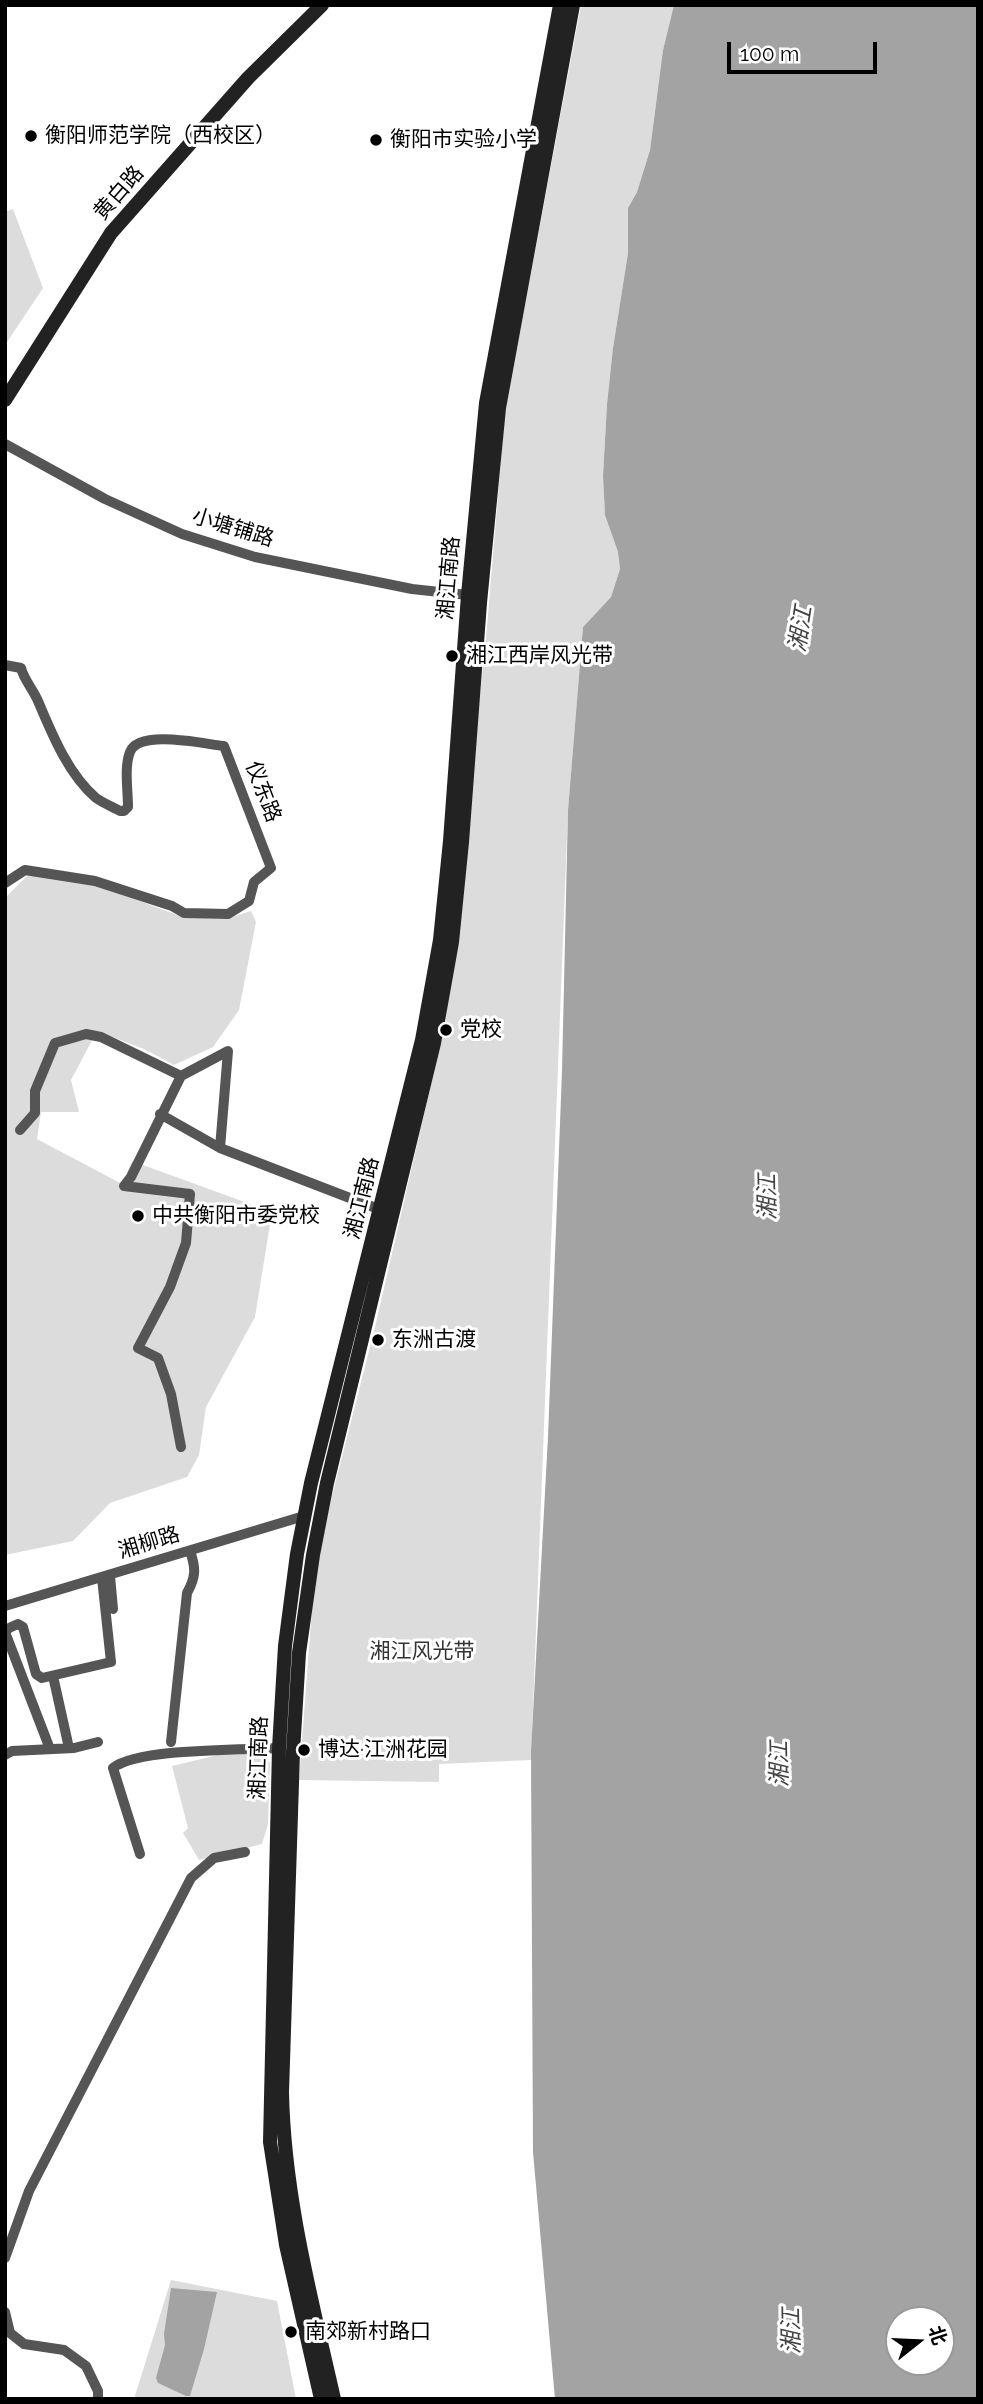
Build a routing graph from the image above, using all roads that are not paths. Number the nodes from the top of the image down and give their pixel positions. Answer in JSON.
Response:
{"nodes":[{"id":1,"x":322,"y":5,"type":"edge"},
{"id":2,"x":560,"y":5,"type":"edge"},
{"id":3,"x":573,"y":5,"type":"edge"},
{"id":4,"x":5,"y":400,"type":"edge"},
{"id":5,"x":5,"y":443,"type":"edge"},
{"id":6,"x":468,"y":596,"type":"junction"},
{"id":7,"x":5,"y":665,"type":"edge"},
{"id":8,"x":5,"y":884,"type":"edge"},
{"id":9,"x":181,"y":1076,"type":"junction"},
{"id":10,"x":160,"y":1114,"type":"junction"},
{"id":11,"x":20,"y":1130,"type":"dead end"},
{"id":12,"x":220,"y":1148,"type":"junction"},
{"id":13,"x":381,"y":1210,"type":"junction"},
{"id":14,"x":181,"y":1447,"type":"dead end"},
{"id":15,"x":304,"y":1516,"type":"junction"},
{"id":16,"x":190,"y":1551,"type":"junction"},
{"id":17,"x":106,"y":1577,"type":"junction"},
{"id":18,"x":5,"y":1606,"type":"edge"},
{"id":19,"x":53,"y":1676,"type":"junction"},
{"id":20,"x":98,"y":1742,"type":"dead end"},
{"id":21,"x":171,"y":1742,"type":"dead end"},
{"id":22,"x":69,"y":1748,"type":"junction"},
{"id":23,"x":279,"y":1748,"type":"junction"},
{"id":24,"x":50,"y":1749,"type":"junction"},
{"id":25,"x":5,"y":1755,"type":"edge"},
{"id":26,"x":245,"y":1852,"type":"dead end"},
{"id":27,"x":140,"y":1854,"type":"dead end"},
{"id":28,"x":5,"y":2258,"type":"edge"},
{"id":29,"x":5,"y":2312,"type":"edge"},
{"id":30,"x":98,"y":2399,"type":"edge"},
{"id":31,"x":321,"y":2399,"type":"edge"},
{"id":32,"x":334,"y":2399,"type":"edge"}],
"edges":[{"from":1,"to":4,"type":"main road","name":"黄白路"},
{"from":2,"to":6,"type":"main road","name":"湘江南路"},
{"from":3,"to":32,"type":"main road","name":"湘江南路"},
{"from":5,"to":6,"type":"street","name":"小塘铺路"},
{"from":6,"to":13,"type":"main road","name":"湘江南路"},
{"from":7,"to":8,"type":"street","name":"仪东路"},
{"from":9,"to":10,"type":"street"},
{"from":9,"to":11,"type":"street"},
{"from":9,"to":12,"type":"street"},
{"from":10,"to":12,"type":"street"},
{"from":10,"to":14,"type":"street"},
{"from":12,"to":13,"type":"street"},
{"from":13,"to":15,"type":"main road","name":"湘江南路"},
{"from":15,"to":16,"type":"street","name":"湘柳路"},
{"from":15,"to":23,"type":"main road","name":"湘江南路"},
{"from":16,"to":17,"type":"street","name":"湘柳路"},
{"from":16,"to":21,"type":"street"},
{"from":17,"to":18,"type":"street","name":"湘柳路"},
{"from":17,"to":19,"type":"street"},
{"from":19,"to":22,"type":"street"},
{"from":19,"to":24,"type":"street"},
{"from":20,"to":22,"type":"street"},
{"from":22,"to":24,"type":"street"},
{"from":23,"to":27,"type":"street"},
{"from":23,"to":31,"type":"main road","name":"湘江南路"},
{"from":24,"to":25,"type":"street"},
{"from":26,"to":28,"type":"street"},
{"from":29,"to":30,"type":"street"}]}
